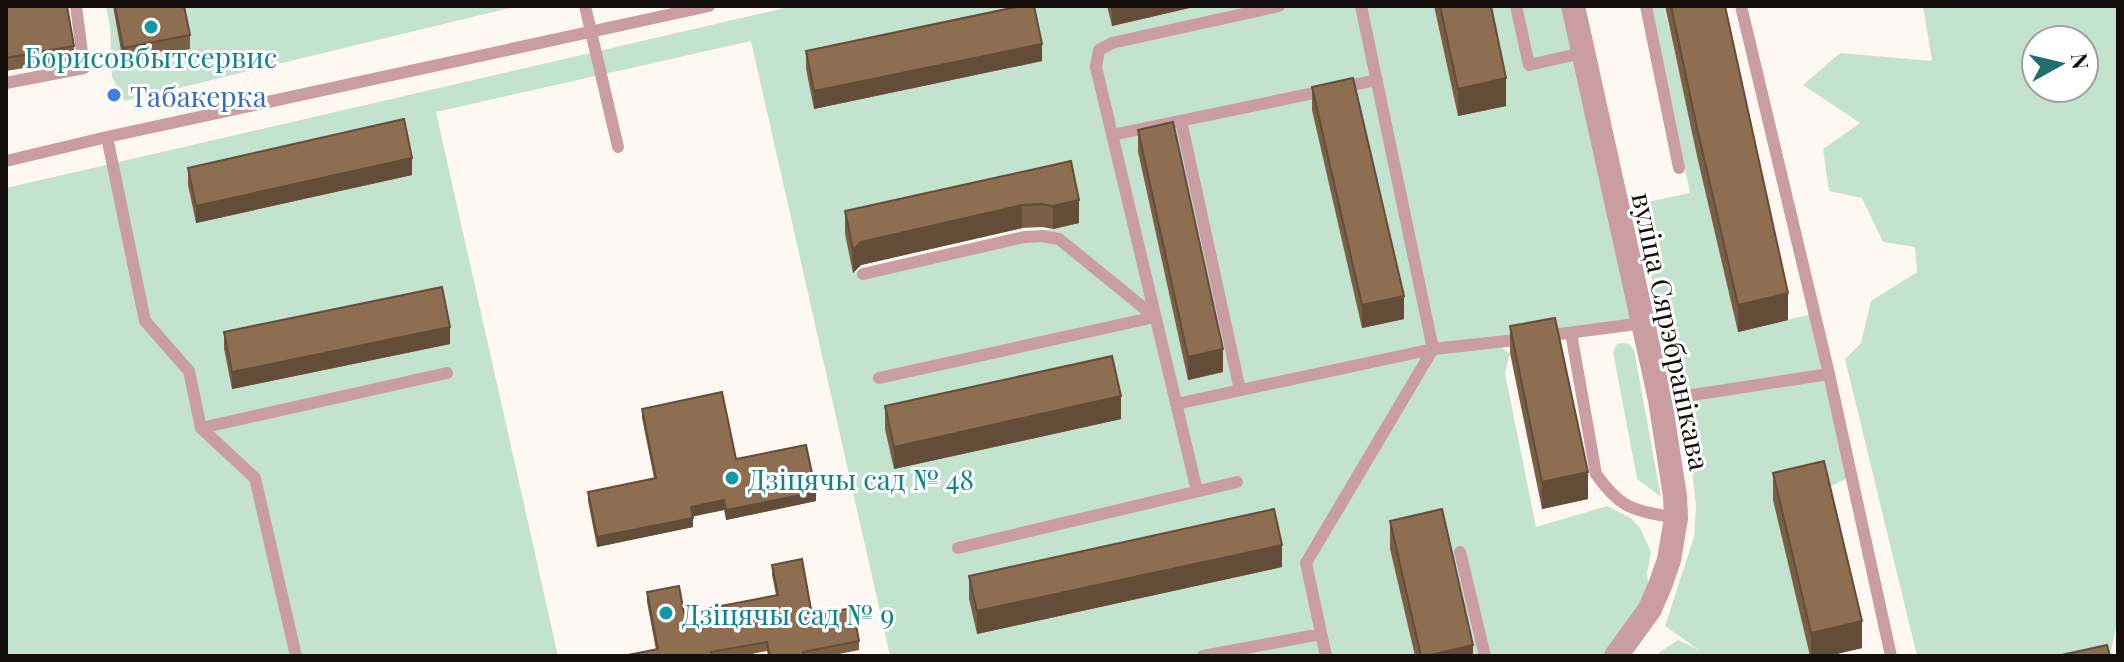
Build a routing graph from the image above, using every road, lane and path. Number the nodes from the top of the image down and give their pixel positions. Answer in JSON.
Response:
{"nodes":[{"id":1,"x":76,"y":6,"type":"edge"},
{"id":2,"x":585,"y":6,"type":"edge"},
{"id":3,"x":709,"y":6,"type":"edge"},
{"id":4,"x":1279,"y":6,"type":"edge"},
{"id":5,"x":1361,"y":6,"type":"edge"},
{"id":6,"x":1516,"y":6,"type":"edge"},
{"id":7,"x":1573,"y":6,"type":"edge"},
{"id":8,"x":1646,"y":6,"type":"edge"},
{"id":9,"x":1741,"y":6,"type":"edge"},
{"id":10,"x":592,"y":33,"type":"junction"},
{"id":11,"x":1582,"y":53,"type":"junction"},
{"id":12,"x":1377,"y":80,"type":"junction"},
{"id":13,"x":6,"y":83,"type":"edge"},
{"id":14,"x":1181,"y":121,"type":"junction"},
{"id":15,"x":1112,"y":135,"type":"junction"},
{"id":16,"x":107,"y":137,"type":"junction"},
{"id":17,"x":618,"y":147,"type":"dead end"},
{"id":18,"x":6,"y":161,"type":"edge"},
{"id":19,"x":1679,"y":168,"type":"dead end"},
{"id":20,"x":863,"y":274,"type":"dead end"},
{"id":21,"x":1155,"y":317,"type":"junction"},
{"id":22,"x":1644,"y":323,"type":"junction"},
{"id":23,"x":1571,"y":333,"type":"junction"},
{"id":24,"x":1433,"y":349,"type":"junction"},
{"id":25,"x":447,"y":373,"type":"dead end"},
{"id":26,"x":1829,"y":374,"type":"junction"},
{"id":27,"x":879,"y":378,"type":"dead end"},
{"id":28,"x":1240,"y":390,"type":"junction"},
{"id":29,"x":1660,"y":400,"type":"junction"},
{"id":30,"x":1176,"y":404,"type":"junction"},
{"id":31,"x":201,"y":428,"type":"junction"},
{"id":32,"x":1237,"y":482,"type":"dead end"},
{"id":33,"x":1197,"y":491,"type":"junction"},
{"id":34,"x":1676,"y":518,"type":"junction"},
{"id":35,"x":958,"y":548,"type":"dead end"},
{"id":36,"x":1460,"y":552,"type":"dead end"},
{"id":37,"x":1321,"y":634,"type":"junction"},
{"id":38,"x":296,"y":656,"type":"edge"},
{"id":39,"x":1203,"y":656,"type":"edge"},
{"id":40,"x":1326,"y":656,"type":"edge"},
{"id":41,"x":1485,"y":656,"type":"edge"},
{"id":42,"x":1616,"y":656,"type":"edge"},
{"id":43,"x":1891,"y":656,"type":"edge"}],
"edges":[{"from":1,"to":13,"type":"lane"},
{"from":2,"to":10,"type":"lane"},
{"from":3,"to":10,"type":"lane"},
{"from":4,"to":15,"type":"lane"},
{"from":5,"to":12,"type":"lane"},
{"from":6,"to":11,"type":"lane"},
{"from":7,"to":11,"type":"street","name":"вуліца Сярэбранікава"},
{"from":8,"to":19,"type":"lane"},
{"from":9,"to":26,"type":"lane"},
{"from":10,"to":16,"type":"lane"},
{"from":10,"to":17,"type":"lane"},
{"from":11,"to":22,"type":"street","name":"вуліца Сярэбранікава"},
{"from":12,"to":14,"type":"lane"},
{"from":12,"to":24,"type":"lane"},
{"from":14,"to":15,"type":"lane"},
{"from":14,"to":28,"type":"lane"},
{"from":15,"to":21,"type":"lane"},
{"from":16,"to":18,"type":"lane"},
{"from":16,"to":31,"type":"lane"},
{"from":20,"to":21,"type":"lane"},
{"from":21,"to":27,"type":"lane"},
{"from":21,"to":30,"type":"lane"},
{"from":22,"to":23,"type":"lane"},
{"from":22,"to":29,"type":"street","name":"вуліца Сярэбранікава"},
{"from":23,"to":24,"type":"lane"},
{"from":23,"to":34,"type":"lane"},
{"from":24,"to":28,"type":"lane"},
{"from":24,"to":37,"type":"lane"},
{"from":25,"to":31,"type":"lane"},
{"from":26,"to":29,"type":"lane"},
{"from":26,"to":43,"type":"lane"},
{"from":28,"to":30,"type":"lane"},
{"from":29,"to":34,"type":"street","name":"вуліца Сярэбранікава"},
{"from":30,"to":33,"type":"lane"},
{"from":31,"to":38,"type":"lane"},
{"from":32,"to":33,"type":"lane"},
{"from":33,"to":35,"type":"lane"},
{"from":34,"to":42,"type":"street","name":"вуліца Сярэбранікава"},
{"from":36,"to":41,"type":"lane"},
{"from":37,"to":39,"type":"lane"},
{"from":37,"to":40,"type":"lane"}]}
